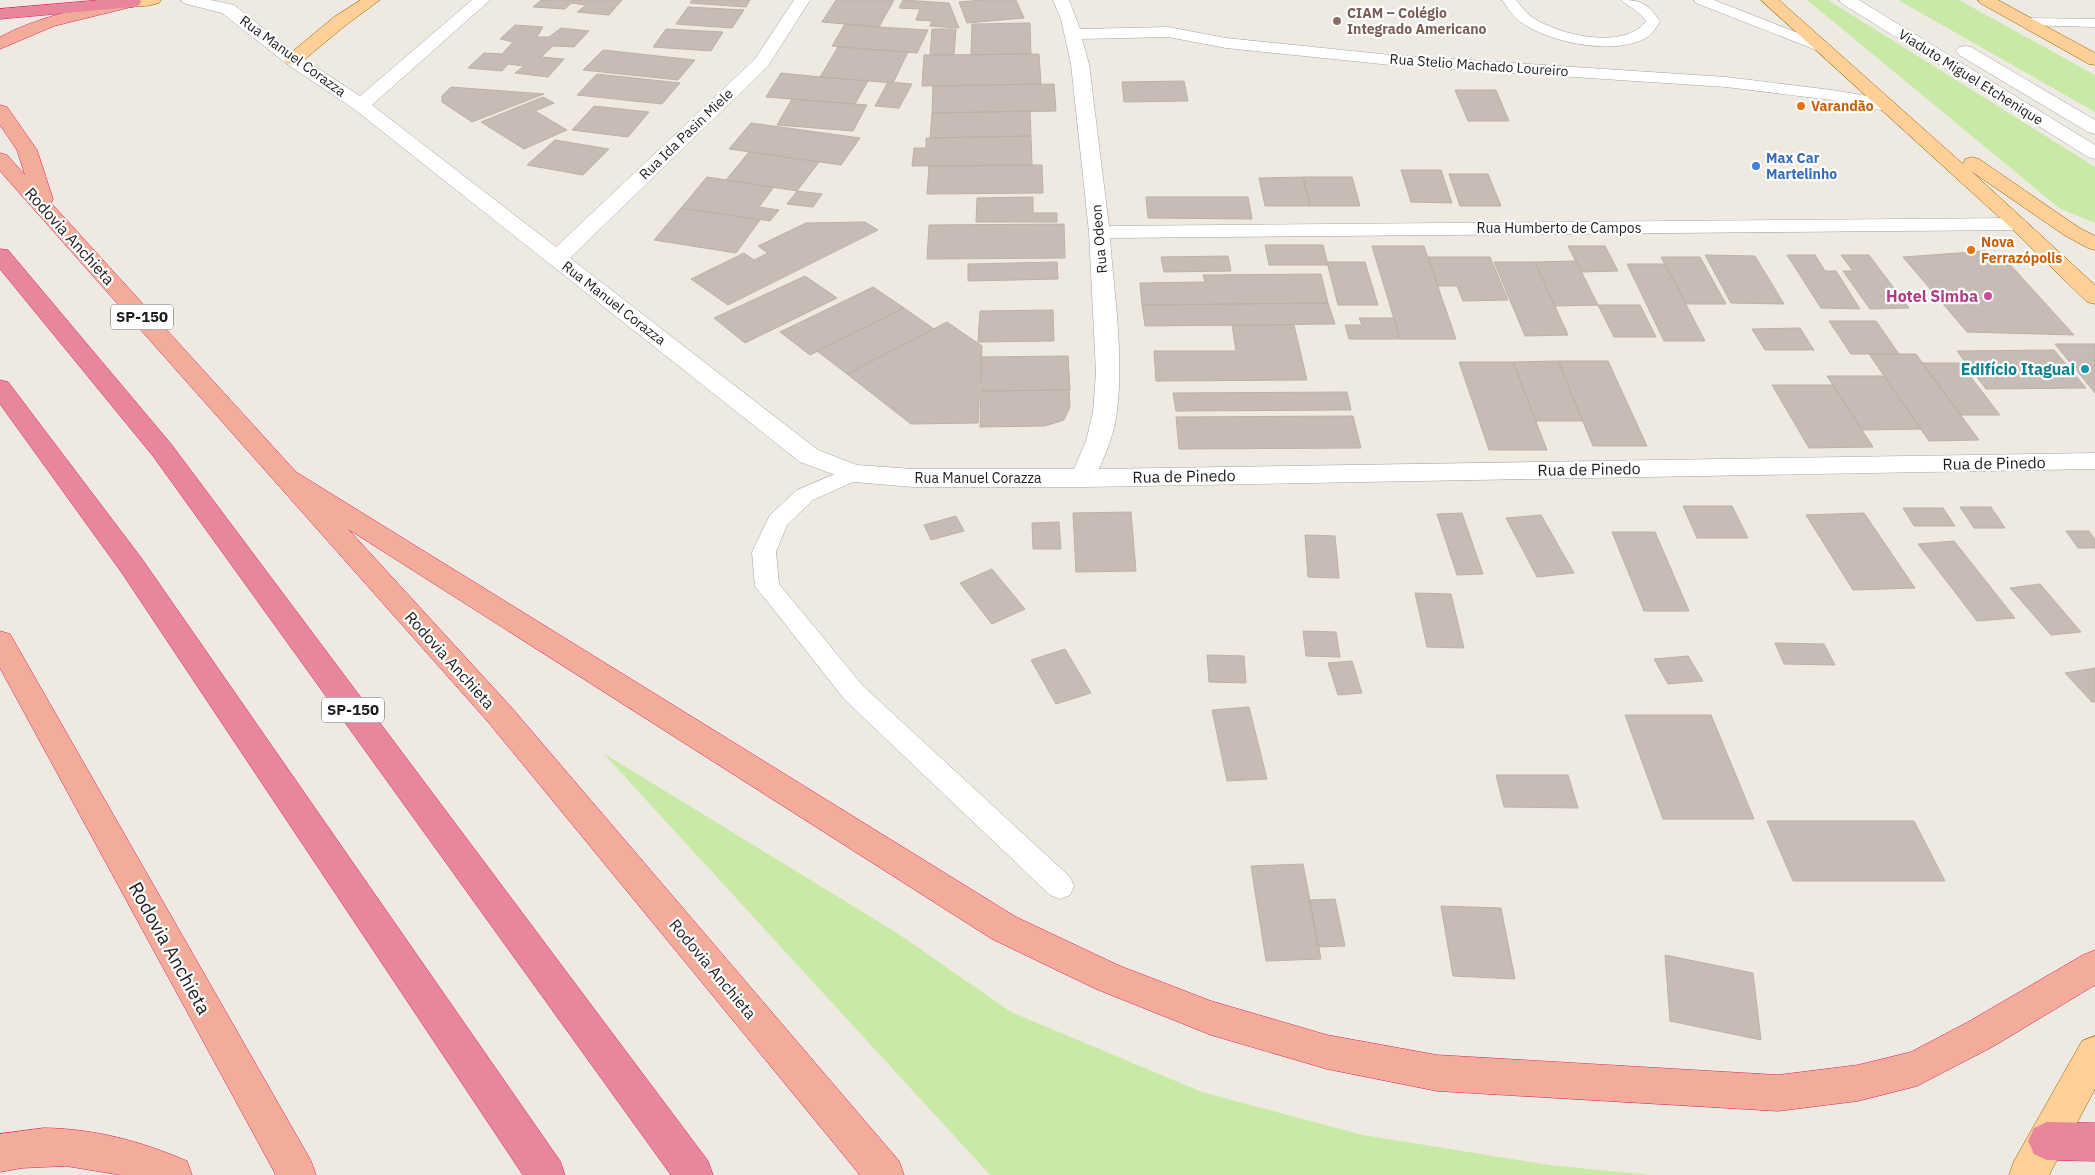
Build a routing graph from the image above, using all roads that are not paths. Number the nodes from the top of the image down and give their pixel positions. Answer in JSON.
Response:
{"nodes":[{"id":1,"x":110,"y":0,"type":"edge"},
{"id":2,"x":153,"y":0,"type":"edge"},
{"id":3,"x":189,"y":0,"type":"edge"},
{"id":4,"x":372,"y":0,"type":"edge"},
{"id":5,"x":482,"y":0,"type":"edge"},
{"id":6,"x":802,"y":0,"type":"edge"},
{"id":7,"x":1061,"y":0,"type":"edge"},
{"id":8,"x":1508,"y":0,"type":"edge"},
{"id":9,"x":1628,"y":0,"type":"edge"},
{"id":10,"x":1701,"y":0,"type":"edge"},
{"id":11,"x":1770,"y":0,"type":"edge"},
{"id":12,"x":1847,"y":0,"type":"edge"},
{"id":13,"x":1986,"y":0,"type":"edge"},
{"id":14,"x":133,"y":2,"type":"junction"},
{"id":15,"x":89,"y":6,"type":"junction"},
{"id":16,"x":0,"y":14,"type":"edge"},
{"id":17,"x":2027,"y":22,"type":"junction"},
{"id":18,"x":2095,"y":23,"type":"edge"},
{"id":19,"x":1072,"y":34,"type":"junction"},
{"id":20,"x":1947,"y":41,"type":"dead end"},
{"id":21,"x":0,"y":44,"type":"edge"},
{"id":22,"x":1821,"y":47,"type":"junction"},
{"id":23,"x":293,"y":60,"type":"junction"},
{"id":24,"x":2095,"y":60,"type":"edge"},
{"id":25,"x":361,"y":104,"type":"junction"},
{"id":26,"x":1886,"y":104,"type":"junction"},
{"id":27,"x":0,"y":111,"type":"edge"},
{"id":28,"x":2095,"y":128,"type":"edge"},
{"id":29,"x":2095,"y":153,"type":"edge"},
{"id":30,"x":0,"y":158,"type":"edge"},
{"id":31,"x":46,"y":210,"type":"junction"},
{"id":32,"x":2018,"y":224,"type":"junction"},
{"id":33,"x":1099,"y":232,"type":"junction"},
{"id":34,"x":2095,"y":244,"type":"edge"},
{"id":35,"x":0,"y":255,"type":"edge"},
{"id":36,"x":557,"y":258,"type":"junction"},
{"id":37,"x":2095,"y":297,"type":"edge"},
{"id":38,"x":0,"y":387,"type":"edge"},
{"id":39,"x":2095,"y":461,"type":"edge"},
{"id":40,"x":854,"y":473,"type":"junction"},
{"id":41,"x":284,"y":476,"type":"junction"},
{"id":42,"x":1083,"y":478,"type":"junction"},
{"id":43,"x":0,"y":642,"type":"edge"},
{"id":44,"x":1060,"y":886,"type":"dead end"},
{"id":45,"x":2095,"y":966,"type":"edge"},
{"id":46,"x":2095,"y":1052,"type":"edge"},
{"id":47,"x":2047,"y":1141,"type":"junction"},
{"id":48,"x":2095,"y":1142,"type":"edge"},
{"id":49,"x":0,"y":1153,"type":"edge"},
{"id":50,"x":173,"y":1175,"type":"edge"},
{"id":51,"x":297,"y":1175,"type":"edge"},
{"id":52,"x":546,"y":1175,"type":"edge"},
{"id":53,"x":694,"y":1175,"type":"edge"},
{"id":54,"x":885,"y":1175,"type":"edge"},
{"id":55,"x":2028,"y":1175,"type":"edge"}],
"edges":[{"from":1,"to":15,"type":"main road"},
{"from":2,"to":14,"type":"main road"},
{"from":3,"to":23,"type":"street","name":"Rua Manuel Corazza"},
{"from":4,"to":23,"type":"main road"},
{"from":5,"to":25,"type":"street"},
{"from":6,"to":36,"type":"street","name":"Rua Ida Pasin Miele"},
{"from":7,"to":19,"type":"street","name":"Rua Odeon"},
{"from":8,"to":9,"type":"lane"},
{"from":10,"to":22,"type":"lane"},
{"from":11,"to":22,"type":"main road"},
{"from":12,"to":29,"type":"street","name":"Viaduto Miguel Etchenique"},
{"from":13,"to":17,"type":"main road"},
{"from":14,"to":15,"type":"highway"},
{"from":14,"to":21,"type":"highway"},
{"from":15,"to":16,"type":"highway"},
{"from":17,"to":18,"type":"lane"},
{"from":17,"to":24,"type":"main road"},
{"from":19,"to":26,"type":"street","name":"Rua Stelio Machado Loureiro"},
{"from":19,"to":33,"type":"street","name":"Rua Odeon"},
{"from":20,"to":28,"type":"street","name":"Viaduto Miguel Etchenique"},
{"from":22,"to":26,"type":"main road"},
{"from":23,"to":25,"type":"street","name":"Rua Manuel Corazza"},
{"from":25,"to":36,"type":"street","name":"Rua Manuel Corazza"},
{"from":26,"to":32,"type":"main road"},
{"from":26,"to":34,"type":"main road"},
{"from":27,"to":31,"type":"highway"},
{"from":30,"to":31,"type":"highway","name":"Rodovia Anchieta","number":"SP-150"},
{"from":31,"to":41,"type":"highway","name":"Rodovia Anchieta","number":"SP-150"},
{"from":32,"to":33,"type":"street","name":"Rua Humberto de Campos"},
{"from":32,"to":37,"type":"main road"},
{"from":33,"to":42,"type":"street","name":"Rua Odeon"},
{"from":35,"to":53,"type":"highway","number":"SP-150"},
{"from":36,"to":40,"type":"street","name":"Rua Manuel Corazza"},
{"from":38,"to":52,"type":"highway"},
{"from":39,"to":42,"type":"street","name":"Rua de Pinedo"},
{"from":40,"to":42,"type":"street","name":"Rua Manuel Corazza"},
{"from":40,"to":44,"type":"lane"},
{"from":41,"to":45,"type":"highway"},
{"from":41,"to":54,"type":"highway","name":"Rodovia Anchieta","number":"SP-150"},
{"from":43,"to":51,"type":"highway","name":"Rodovia Anchieta"},
{"from":46,"to":47,"type":"main road"},
{"from":47,"to":48,"type":"highway"},
{"from":47,"to":55,"type":"main road"},
{"from":49,"to":50,"type":"highway"}]}
